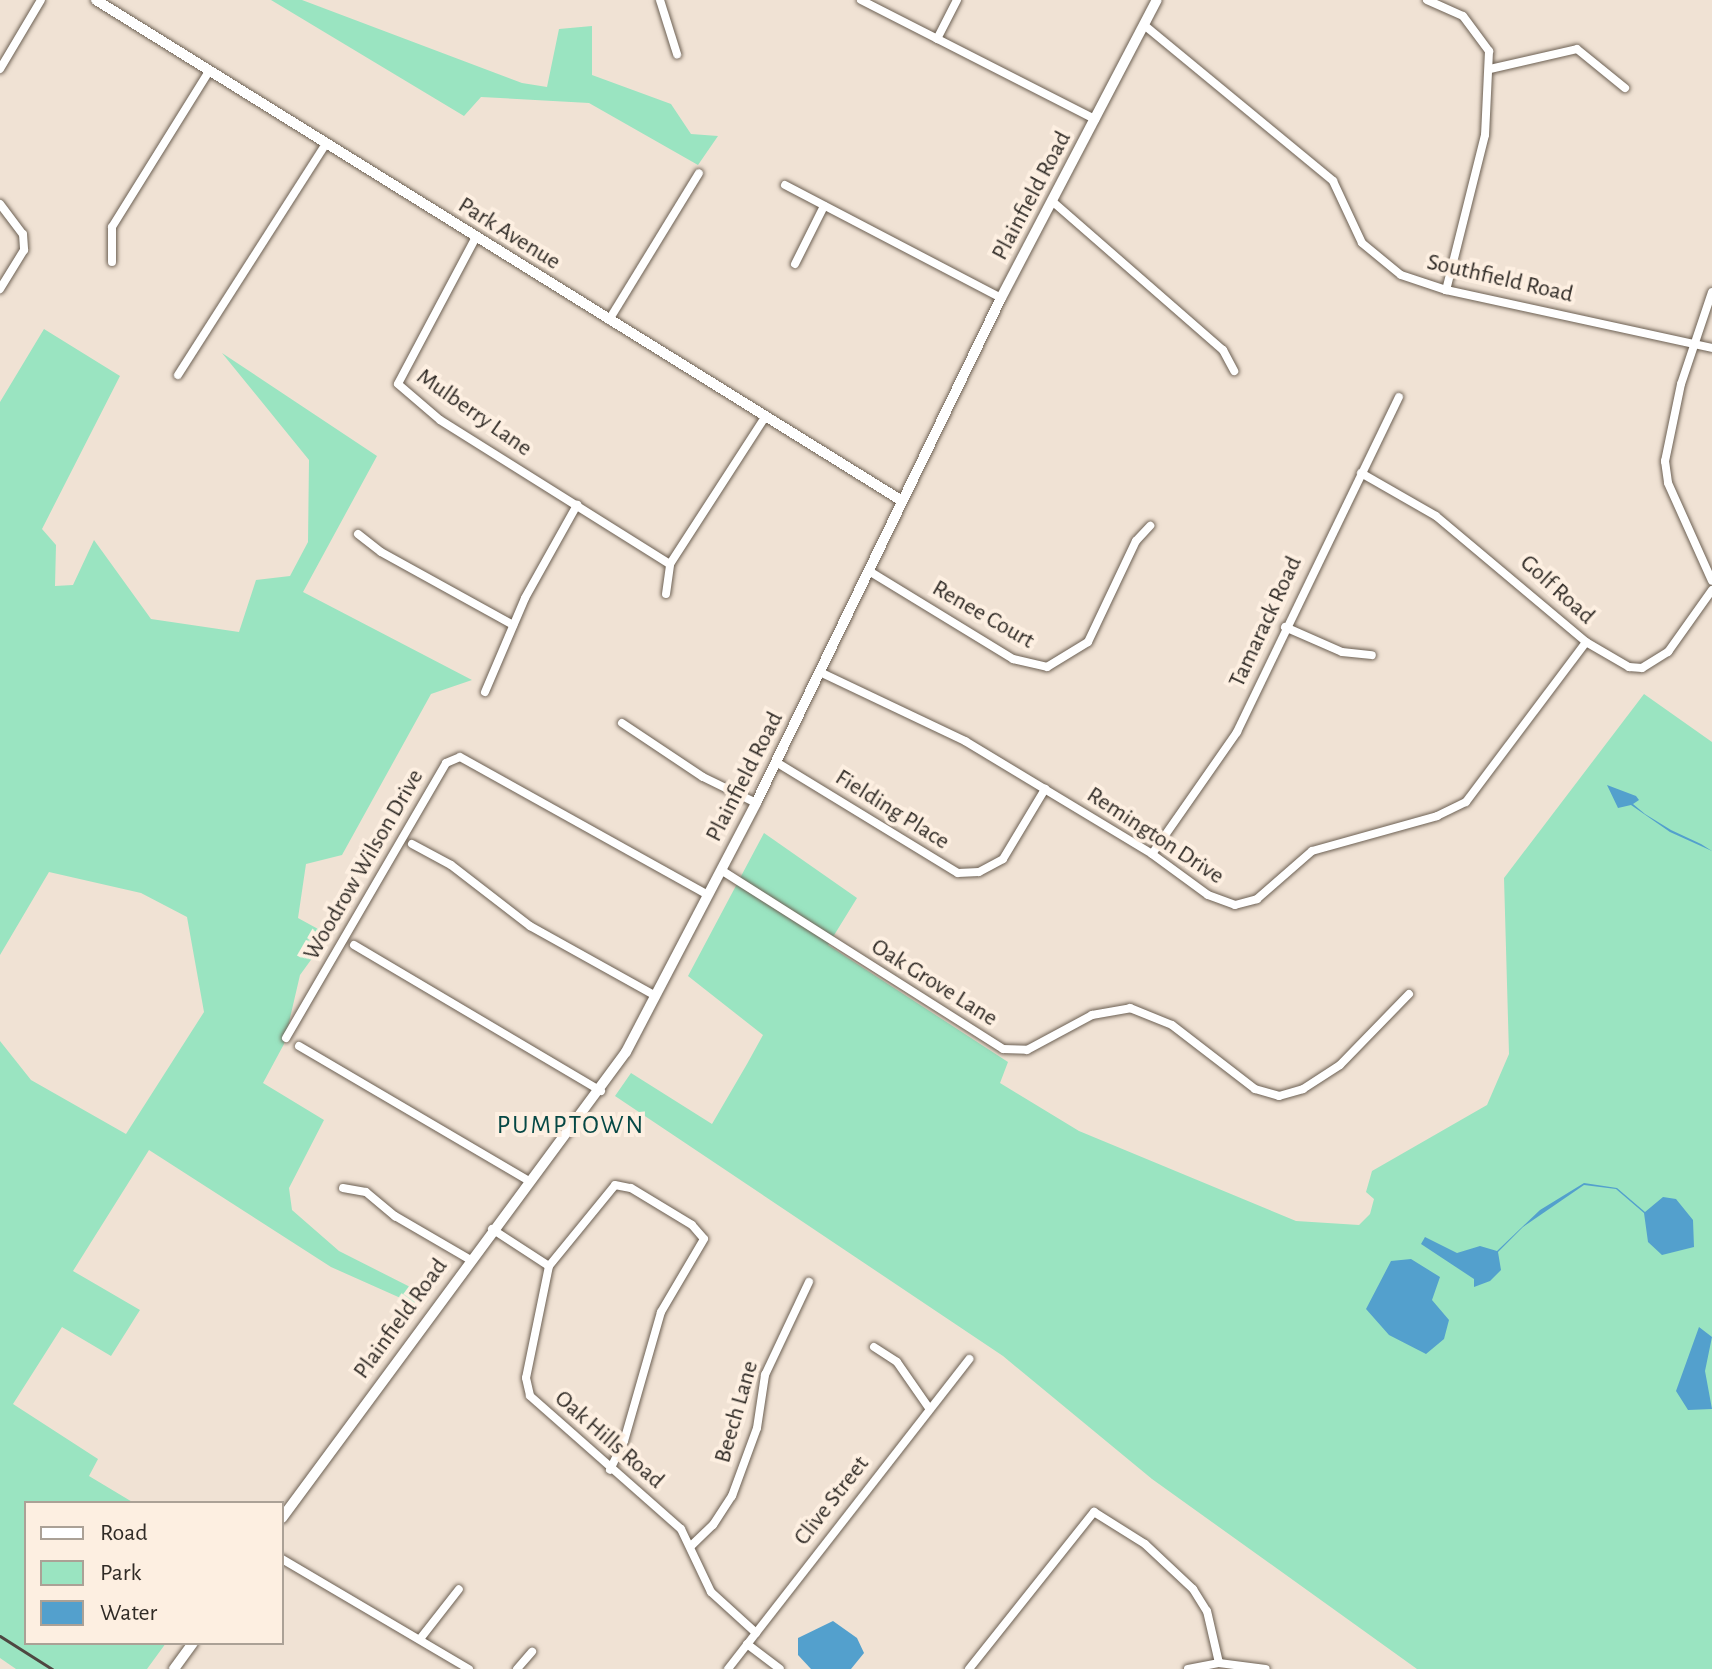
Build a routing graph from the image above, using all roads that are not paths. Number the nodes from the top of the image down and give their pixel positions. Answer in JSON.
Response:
{"nodes":[{"id":1,"x":41,"y":0,"type":"edge"},
{"id":2,"x":660,"y":0,"type":"edge"},
{"id":3,"x":861,"y":0,"type":"edge"},
{"id":4,"x":957,"y":0,"type":"edge"},
{"id":5,"x":1157,"y":0,"type":"edge"},
{"id":6,"x":1427,"y":0,"type":"edge"},
{"id":7,"x":99,"y":1,"type":"edge"},
{"id":8,"x":1144,"y":25,"type":"junction"},
{"id":9,"x":937,"y":39,"type":"junction"},
{"id":10,"x":677,"y":54,"type":"dead end"},
{"id":11,"x":0,"y":69,"type":"edge"},
{"id":12,"x":1490,"y":69,"type":"junction"},
{"id":13,"x":209,"y":71,"type":"junction"},
{"id":14,"x":1625,"y":88,"type":"dead end"},
{"id":15,"x":1095,"y":119,"type":"junction"},
{"id":16,"x":326,"y":144,"type":"junction"},
{"id":17,"x":699,"y":173,"type":"dead end"},
{"id":18,"x":785,"y":185,"type":"dead end"},
{"id":19,"x":1052,"y":201,"type":"junction"},
{"id":20,"x":0,"y":204,"type":"edge"},
{"id":21,"x":824,"y":206,"type":"junction"},
{"id":22,"x":476,"y":237,"type":"junction"},
{"id":23,"x":112,"y":262,"type":"dead end"},
{"id":24,"x":795,"y":264,"type":"dead end"},
{"id":25,"x":0,"y":289,"type":"edge"},
{"id":26,"x":1446,"y":290,"type":"junction"},
{"id":27,"x":1712,"y":292,"type":"edge"},
{"id":28,"x":1001,"y":298,"type":"junction"},
{"id":29,"x":609,"y":320,"type":"junction"},
{"id":30,"x":1693,"y":343,"type":"junction"},
{"id":31,"x":1712,"y":348,"type":"edge"},
{"id":32,"x":1234,"y":371,"type":"dead end"},
{"id":33,"x":178,"y":375,"type":"dead end"},
{"id":34,"x":1399,"y":397,"type":"dead end"},
{"id":35,"x":765,"y":417,"type":"junction"},
{"id":36,"x":1361,"y":473,"type":"junction"},
{"id":37,"x":902,"y":501,"type":"junction"},
{"id":38,"x":577,"y":505,"type":"junction"},
{"id":39,"x":1150,"y":526,"type":"dead end"},
{"id":40,"x":358,"y":534,"type":"dead end"},
{"id":41,"x":670,"y":564,"type":"junction"},
{"id":42,"x":869,"y":571,"type":"junction"},
{"id":43,"x":1712,"y":581,"type":"edge"},
{"id":44,"x":1712,"y":590,"type":"edge"},
{"id":45,"x":666,"y":594,"type":"dead end"},
{"id":46,"x":513,"y":625,"type":"junction"},
{"id":47,"x":1285,"y":627,"type":"junction"},
{"id":48,"x":1586,"y":642,"type":"junction"},
{"id":49,"x":1372,"y":655,"type":"dead end"},
{"id":50,"x":820,"y":672,"type":"junction"},
{"id":51,"x":485,"y":692,"type":"dead end"},
{"id":52,"x":622,"y":723,"type":"dead end"},
{"id":53,"x":776,"y":762,"type":"junction"},
{"id":54,"x":1045,"y":789,"type":"junction"},
{"id":55,"x":756,"y":803,"type":"junction"},
{"id":56,"x":412,"y":844,"type":"dead end"},
{"id":57,"x":1152,"y":854,"type":"junction"},
{"id":58,"x":721,"y":870,"type":"junction"},
{"id":59,"x":708,"y":895,"type":"junction"},
{"id":60,"x":354,"y":945,"type":"dead end"},
{"id":61,"x":1409,"y":994,"type":"dead end"},
{"id":62,"x":656,"y":996,"type":"junction"},
{"id":63,"x":286,"y":1038,"type":"dead end"},
{"id":64,"x":299,"y":1046,"type":"dead end"},
{"id":65,"x":601,"y":1091,"type":"junction"},
{"id":66,"x":529,"y":1181,"type":"junction"},
{"id":67,"x":343,"y":1188,"type":"dead end"},
{"id":68,"x":491,"y":1229,"type":"junction"},
{"id":69,"x":469,"y":1259,"type":"junction"},
{"id":70,"x":549,"y":1266,"type":"junction"},
{"id":71,"x":809,"y":1282,"type":"dead end"},
{"id":72,"x":874,"y":1347,"type":"dead end"},
{"id":73,"x":969,"y":1359,"type":"dead end"},
{"id":74,"x":929,"y":1408,"type":"junction"},
{"id":75,"x":610,"y":1470,"type":"junction"},
{"id":76,"x":284,"y":1515,"type":"edge"},
{"id":77,"x":692,"y":1545,"type":"junction"},
{"id":78,"x":284,"y":1560,"type":"edge"},
{"id":79,"x":459,"y":1589,"type":"dead end"},
{"id":80,"x":756,"y":1633,"type":"junction"},
{"id":81,"x":420,"y":1639,"type":"junction"},
{"id":82,"x":747,"y":1644,"type":"junction"},
{"id":83,"x":192,"y":1645,"type":"edge"},
{"id":84,"x":532,"y":1652,"type":"dead end"},
{"id":85,"x":1219,"y":1663,"type":"junction"},
{"id":86,"x":174,"y":1669,"type":"edge"},
{"id":87,"x":469,"y":1669,"type":"edge"},
{"id":88,"x":517,"y":1669,"type":"edge"},
{"id":89,"x":728,"y":1669,"type":"edge"},
{"id":90,"x":780,"y":1669,"type":"edge"},
{"id":91,"x":969,"y":1669,"type":"edge"},
{"id":92,"x":1188,"y":1669,"type":"edge"},
{"id":93,"x":1266,"y":1669,"type":"edge"}],
"edges":[{"from":1,"to":11,"type":"street"},
{"from":2,"to":10,"type":"street"},
{"from":3,"to":9,"type":"street"},
{"from":4,"to":9,"type":"street"},
{"from":5,"to":8,"type":"street","name":"Plainfield Road"},
{"from":6,"to":12,"type":"street"},
{"from":7,"to":13,"type":"street","name":"Park Avenue"},
{"from":8,"to":15,"type":"street","name":"Plainfield Road"},
{"from":8,"to":26,"type":"street","name":"Southfield Road"},
{"from":9,"to":15,"type":"street"},
{"from":12,"to":14,"type":"street"},
{"from":12,"to":26,"type":"street"},
{"from":13,"to":16,"type":"street","name":"Park Avenue"},
{"from":13,"to":23,"type":"street"},
{"from":15,"to":19,"type":"street","name":"Plainfield Road"},
{"from":16,"to":22,"type":"street","name":"Park Avenue"},
{"from":16,"to":33,"type":"street"},
{"from":17,"to":29,"type":"street"},
{"from":18,"to":21,"type":"street"},
{"from":19,"to":28,"type":"street","name":"Plainfield Road"},
{"from":19,"to":32,"type":"street"},
{"from":20,"to":25,"type":"street"},
{"from":21,"to":24,"type":"street"},
{"from":21,"to":28,"type":"street"},
{"from":22,"to":29,"type":"street","name":"Park Avenue"},
{"from":22,"to":38,"type":"street","name":"Mulberry Lane"},
{"from":26,"to":30,"type":"street","name":"Southfield Road"},
{"from":27,"to":30,"type":"street"},
{"from":28,"to":37,"type":"street","name":"Plainfield Road"},
{"from":29,"to":35,"type":"street","name":"Park Avenue"},
{"from":30,"to":31,"type":"street","name":"Southfield Road"},
{"from":30,"to":43,"type":"street"},
{"from":34,"to":36,"type":"street","name":"Tamarack Road"},
{"from":35,"to":37,"type":"street","name":"Park Avenue"},
{"from":35,"to":41,"type":"street"},
{"from":36,"to":47,"type":"street","name":"Tamarack Road"},
{"from":36,"to":48,"type":"street","name":"Golf Road"},
{"from":37,"to":42,"type":"street","name":"Plainfield Road"},
{"from":38,"to":41,"type":"street","name":"Mulberry Lane"},
{"from":38,"to":46,"type":"street"},
{"from":39,"to":42,"type":"street","name":"Renee Court"},
{"from":40,"to":46,"type":"street"},
{"from":41,"to":45,"type":"street"},
{"from":42,"to":50,"type":"street","name":"Plainfield Road"},
{"from":44,"to":48,"type":"street","name":"Golf Road"},
{"from":46,"to":51,"type":"street"},
{"from":47,"to":49,"type":"street"},
{"from":47,"to":57,"type":"street","name":"Tamarack Road"},
{"from":48,"to":57,"type":"street","name":"Remington Drive"},
{"from":50,"to":53,"type":"street","name":"Plainfield Road"},
{"from":50,"to":54,"type":"street","name":"Remington Drive"},
{"from":52,"to":55,"type":"street"},
{"from":53,"to":54,"type":"street","name":"Fielding Place"},
{"from":53,"to":55,"type":"street","name":"Plainfield Road"},
{"from":54,"to":57,"type":"street","name":"Remington Drive"},
{"from":55,"to":58,"type":"street","name":"Plainfield Road"},
{"from":56,"to":62,"type":"street"},
{"from":58,"to":59,"type":"street","name":"Plainfield Road"},
{"from":58,"to":61,"type":"street","name":"Oak Grove Lane"},
{"from":59,"to":62,"type":"street","name":"Plainfield Road"},
{"from":59,"to":63,"type":"street","name":"Woodrow Wilson Drive"},
{"from":60,"to":65,"type":"street"},
{"from":62,"to":65,"type":"street","name":"Plainfield Road"},
{"from":64,"to":66,"type":"street"},
{"from":65,"to":66,"type":"street","name":"Plainfield Road"},
{"from":66,"to":68,"type":"street","name":"Plainfield Road"},
{"from":67,"to":69,"type":"street"},
{"from":68,"to":69,"type":"street","name":"Plainfield Road"},
{"from":68,"to":70,"type":"street"},
{"from":69,"to":76,"type":"street","name":"Plainfield Road"},
{"from":70,"to":75,"type":"street","name":"Oak Hills Road"},
{"from":70,"to":75,"type":"street"},
{"from":71,"to":77,"type":"street","name":"Beech Lane"},
{"from":72,"to":74,"type":"street"},
{"from":73,"to":74,"type":"street","name":"Clive Street"},
{"from":74,"to":80,"type":"street","name":"Clive Street"},
{"from":75,"to":77,"type":"street","name":"Oak Hills Road"},
{"from":77,"to":80,"type":"street","name":"Oak Hills Road"},
{"from":78,"to":81,"type":"street"},
{"from":79,"to":81,"type":"street"},
{"from":80,"to":82,"type":"street","name":"Clive Street"},
{"from":81,"to":87,"type":"street"},
{"from":82,"to":89,"type":"street","name":"Clive Street"},
{"from":82,"to":90,"type":"street"},
{"from":83,"to":86,"type":"street"},
{"from":84,"to":88,"type":"street"},
{"from":85,"to":91,"type":"street"},
{"from":85,"to":92,"type":"street"},
{"from":85,"to":93,"type":"street"}]}
